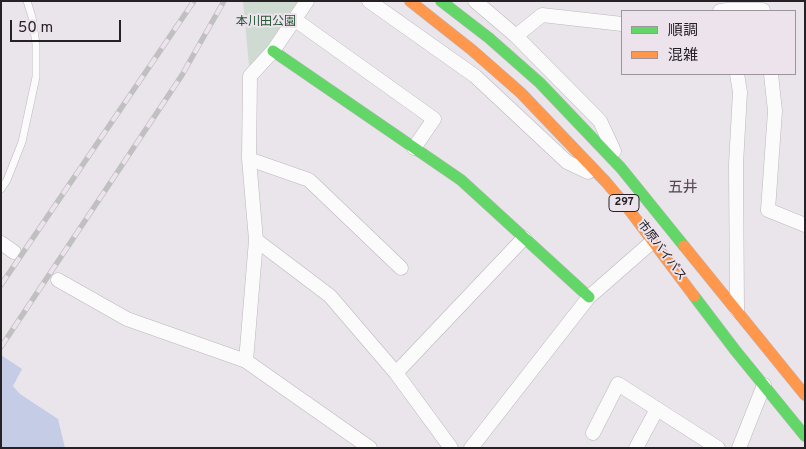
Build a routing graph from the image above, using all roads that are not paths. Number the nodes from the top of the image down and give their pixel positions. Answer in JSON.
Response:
{"nodes":[{"id":1,"x":27,"y":1,"type":"edge"},
{"id":2,"x":307,"y":1,"type":"edge"},
{"id":3,"x":368,"y":1,"type":"edge"},
{"id":4,"x":410,"y":1,"type":"edge"},
{"id":5,"x":441,"y":1,"type":"edge"},
{"id":6,"x":475,"y":1,"type":"edge"},
{"id":7,"x":725,"y":8,"type":"edge"},
{"id":8,"x":763,"y":8,"type":"edge"},
{"id":9,"x":294,"y":19,"type":"junction"},
{"id":10,"x":621,"y":24,"type":"edge"},
{"id":11,"x":516,"y":36,"type":"junction"},
{"id":12,"x":273,"y":51,"type":"junction"},
{"id":13,"x":737,"y":75,"type":"edge"},
{"id":14,"x":771,"y":75,"type":"edge"},
{"id":15,"x":414,"y":148,"type":"junction"},
{"id":16,"x":249,"y":159,"type":"junction"},
{"id":17,"x":621,"y":168,"type":"junction"},
{"id":18,"x":606,"y":182,"type":"junction"},
{"id":19,"x":1,"y":189,"type":"edge"},
{"id":20,"x":805,"y":225,"type":"edge"},
{"id":21,"x":524,"y":238,"type":"junction"},
{"id":22,"x":256,"y":240,"type":"junction"},
{"id":23,"x":653,"y":241,"type":"junction"},
{"id":24,"x":1,"y":243,"type":"edge"},
{"id":25,"x":14,"y":252,"type":"dead end"},
{"id":26,"x":401,"y":268,"type":"dead end"},
{"id":27,"x":58,"y":280,"type":"dead end"},
{"id":28,"x":589,"y":297,"type":"junction"},
{"id":29,"x":738,"y":312,"type":"junction"},
{"id":30,"x":246,"y":361,"type":"junction"},
{"id":31,"x":396,"y":373,"type":"junction"},
{"id":32,"x":764,"y":385,"type":"junction"},
{"id":33,"x":805,"y":395,"type":"edge"},
{"id":34,"x":657,"y":409,"type":"junction"},
{"id":35,"x":593,"y":433,"type":"dead end"},
{"id":36,"x":805,"y":436,"type":"edge"},
{"id":37,"x":370,"y":448,"type":"edge"},
{"id":38,"x":451,"y":448,"type":"edge"},
{"id":39,"x":471,"y":448,"type":"edge"},
{"id":40,"x":636,"y":448,"type":"edge"},
{"id":41,"x":718,"y":448,"type":"edge"},
{"id":42,"x":739,"y":448,"type":"edge"}],
"edges":[{"from":1,"to":19,"type":"lane"},
{"from":2,"to":9,"type":"street"},
{"from":3,"to":18,"type":"street"},
{"from":4,"to":18,"type":"main road","name":"市原バイパス","number":"297"},
{"from":5,"to":17,"type":"main road","name":"市原バイパス","number":"297"},
{"from":6,"to":11,"type":"street"},
{"from":7,"to":8,"type":"street"},
{"from":9,"to":12,"type":"street"},
{"from":9,"to":15,"type":"street"},
{"from":10,"to":11,"type":"street"},
{"from":11,"to":17,"type":"street"},
{"from":12,"to":15,"type":"main road"},
{"from":12,"to":16,"type":"street"},
{"from":13,"to":29,"type":"street"},
{"from":14,"to":20,"type":"street"},
{"from":15,"to":21,"type":"main road"},
{"from":16,"to":22,"type":"street"},
{"from":16,"to":26,"type":"street"},
{"from":17,"to":29,"type":"main road","name":"市原バイパス","number":"297"},
{"from":18,"to":23,"type":"main road","name":"市原バイパス","number":"297"},
{"from":21,"to":28,"type":"main road"},
{"from":21,"to":31,"type":"street"},
{"from":22,"to":30,"type":"street"},
{"from":22,"to":31,"type":"street"},
{"from":23,"to":28,"type":"street"},
{"from":23,"to":32,"type":"main road","name":"市原バイパス","number":"297"},
{"from":24,"to":25,"type":"street"},
{"from":27,"to":30,"type":"street"},
{"from":28,"to":39,"type":"street"},
{"from":29,"to":33,"type":"main road","name":"市原バイパス","number":"297"},
{"from":30,"to":37,"type":"street"},
{"from":31,"to":38,"type":"street"},
{"from":32,"to":36,"type":"main road","name":"市原バイパス","number":"297"},
{"from":32,"to":42,"type":"street"},
{"from":34,"to":35,"type":"street"},
{"from":34,"to":40,"type":"street"},
{"from":34,"to":41,"type":"street"}]}
